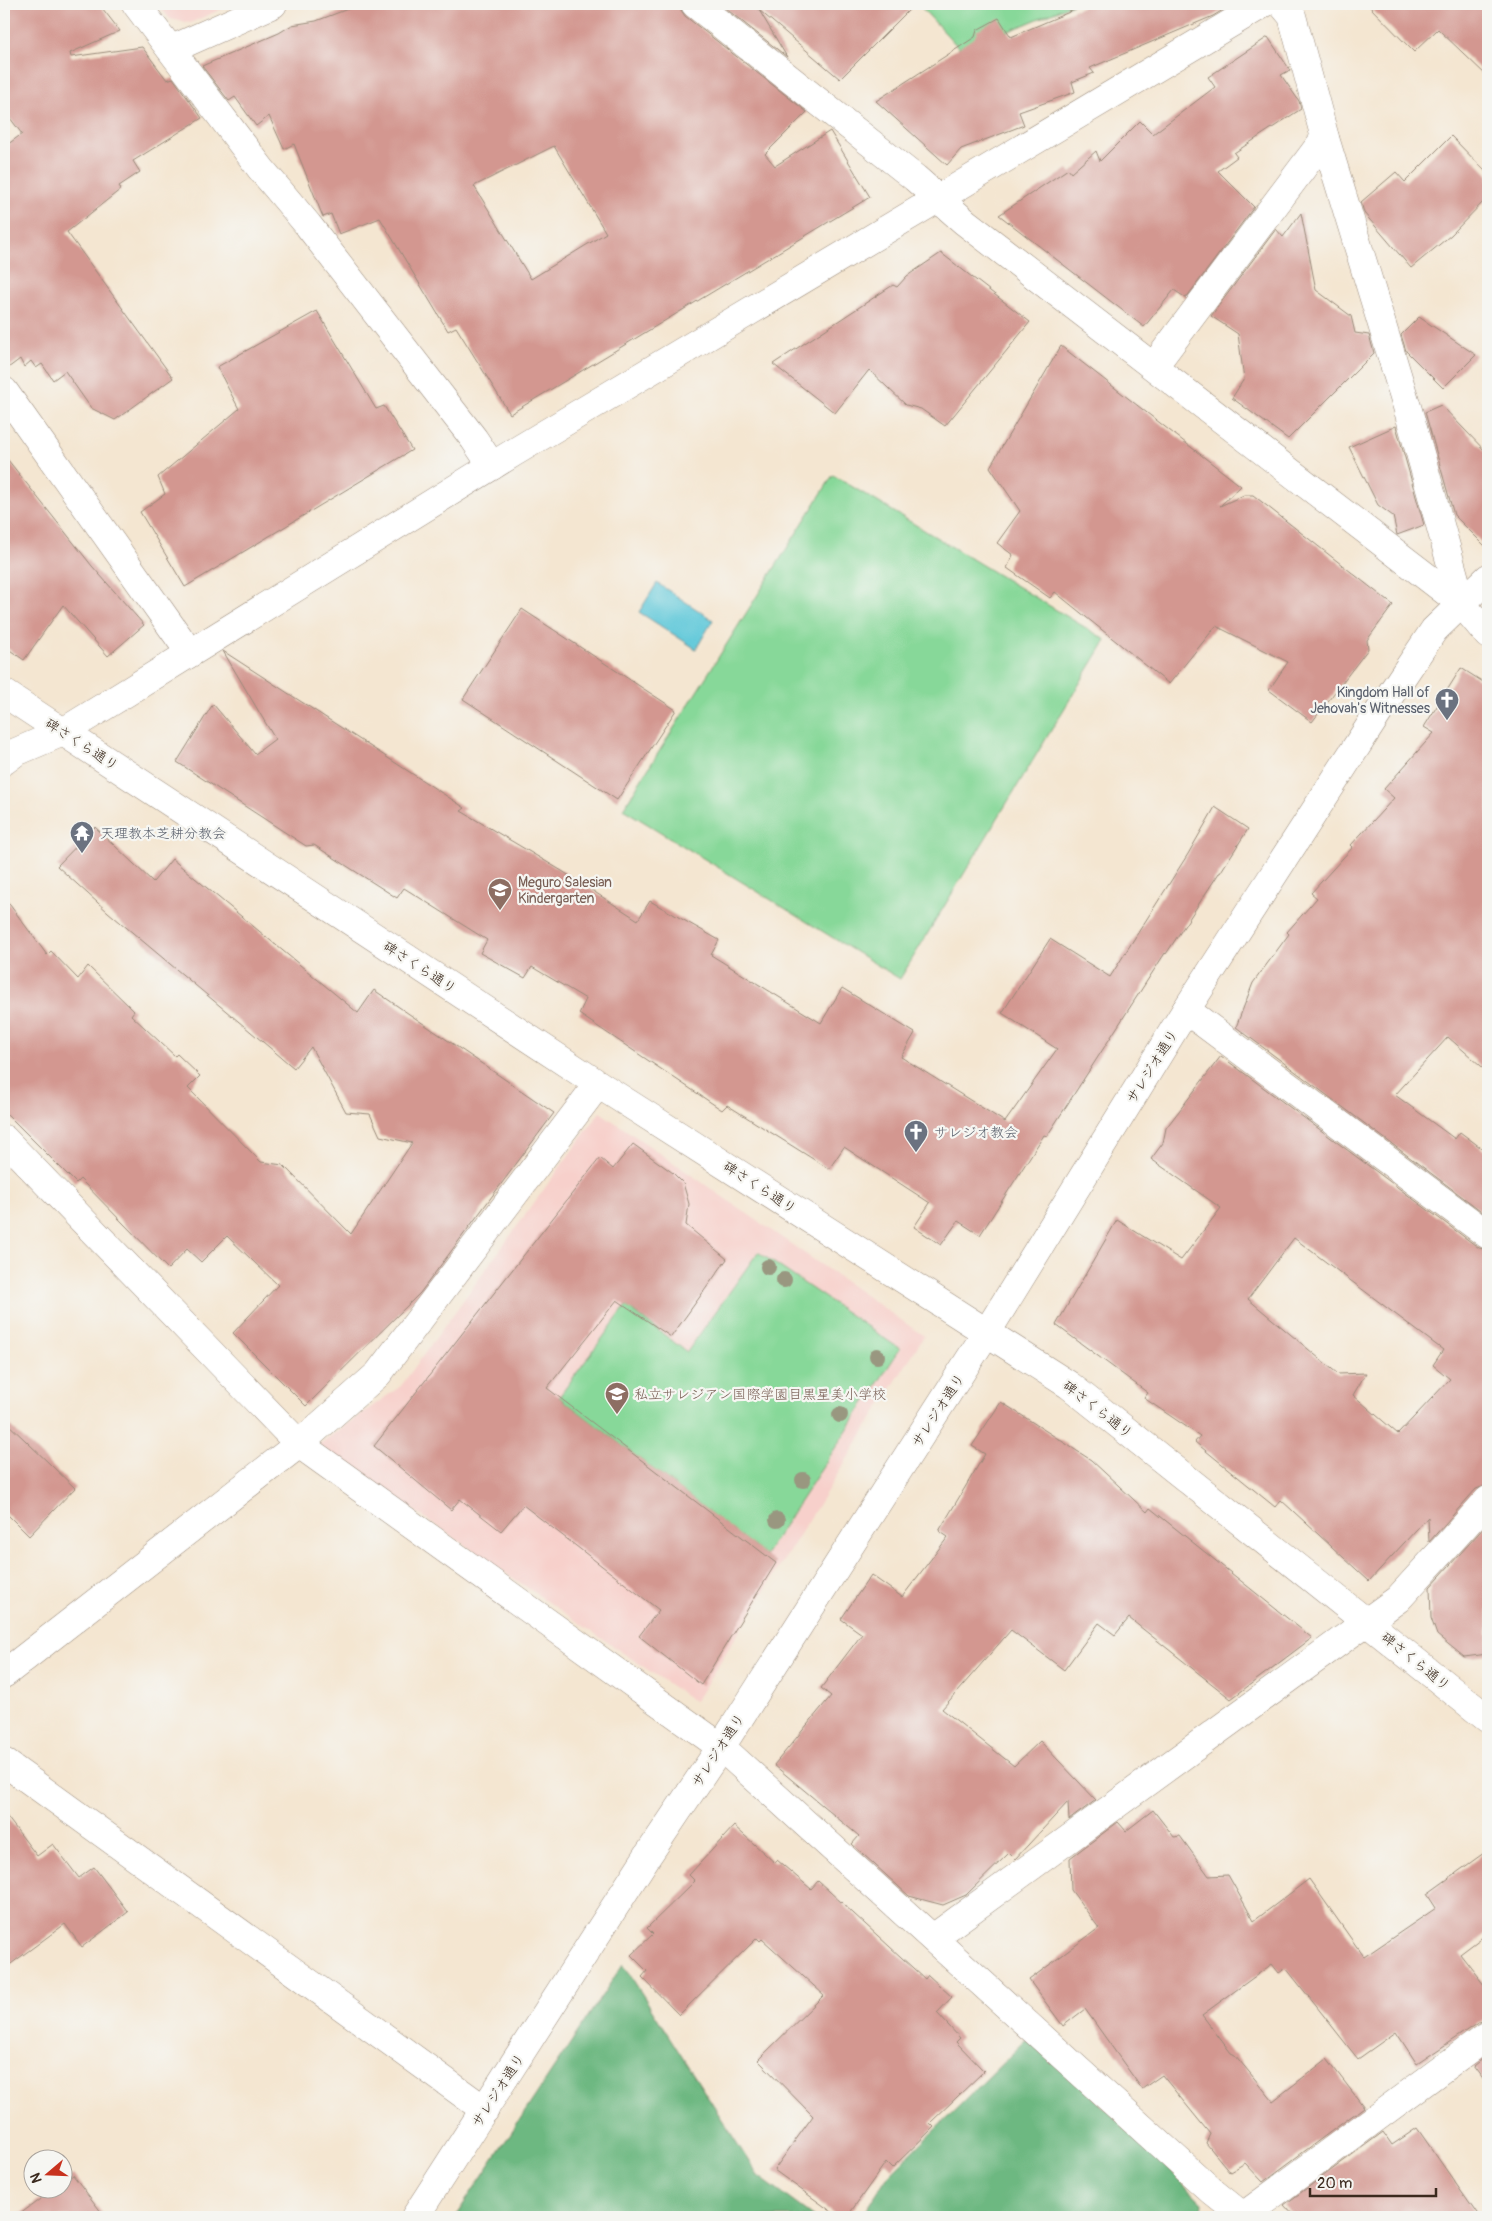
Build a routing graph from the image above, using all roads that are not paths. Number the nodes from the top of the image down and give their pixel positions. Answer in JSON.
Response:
{"nodes":[{"id":1,"x":136,"y":4,"type":"edge"},
{"id":2,"x":273,"y":4,"type":"edge"},
{"id":3,"x":695,"y":4,"type":"edge"},
{"id":4,"x":1263,"y":4,"type":"edge"},
{"id":5,"x":1282,"y":4,"type":"edge"},
{"id":6,"x":172,"y":49,"type":"junction"},
{"id":7,"x":1325,"y":138,"type":"junction"},
{"id":8,"x":940,"y":199,"type":"junction"},
{"id":9,"x":1154,"y":366,"type":"junction"},
{"id":10,"x":4,"y":391,"type":"edge"},
{"id":11,"x":492,"y":466,"type":"junction"},
{"id":12,"x":1488,"y":578,"type":"edge"},
{"id":13,"x":1462,"y":604,"type":"junction"},
{"id":14,"x":1488,"y":635,"type":"edge"},
{"id":15,"x":190,"y":653,"type":"junction"},
{"id":16,"x":4,"y":693,"type":"edge"},
{"id":17,"x":63,"y":732,"type":"junction"},
{"id":18,"x":4,"y":761,"type":"edge"},
{"id":19,"x":1186,"y":1010,"type":"junction"},
{"id":20,"x":598,"y":1084,"type":"junction"},
{"id":21,"x":4,"y":1139,"type":"edge"},
{"id":22,"x":1488,"y":1235,"type":"edge"},
{"id":23,"x":987,"y":1332,"type":"junction"},
{"id":24,"x":299,"y":1444,"type":"junction"},
{"id":25,"x":1488,"y":1500,"type":"edge"},
{"id":26,"x":1368,"y":1622,"type":"junction"},
{"id":27,"x":4,"y":1674,"type":"edge"},
{"id":28,"x":1488,"y":1719,"type":"edge"},
{"id":29,"x":721,"y":1747,"type":"junction"},
{"id":30,"x":4,"y":1762,"type":"edge"},
{"id":31,"x":933,"y":1938,"type":"junction"},
{"id":32,"x":1488,"y":2035,"type":"edge"},
{"id":33,"x":485,"y":2110,"type":"junction"},
{"id":34,"x":415,"y":2217,"type":"edge"},
{"id":35,"x":1243,"y":2217,"type":"edge"}],
"edges":[{"from":1,"to":6,"type":"street"},
{"from":2,"to":6,"type":"street"},
{"from":3,"to":8,"type":"street"},
{"from":4,"to":8,"type":"street"},
{"from":5,"to":7,"type":"street"},
{"from":6,"to":11,"type":"street"},
{"from":7,"to":9,"type":"street"},
{"from":7,"to":13,"type":"street"},
{"from":8,"to":9,"type":"street"},
{"from":8,"to":11,"type":"street"},
{"from":9,"to":13,"type":"street"},
{"from":10,"to":15,"type":"street"},
{"from":11,"to":15,"type":"street"},
{"from":12,"to":13,"type":"street","name":"サレジオ通り"},
{"from":13,"to":14,"type":"street"},
{"from":13,"to":19,"type":"street","name":"サレジオ通り"},
{"from":15,"to":17,"type":"street"},
{"from":16,"to":17,"type":"street","name":"碑さくら通り"},
{"from":17,"to":18,"type":"street"},
{"from":17,"to":20,"type":"street","name":"碑さくら通り"},
{"from":19,"to":22,"type":"street"},
{"from":19,"to":23,"type":"street","name":"サレジオ通り"},
{"from":20,"to":23,"type":"street","name":"碑さくら通り"},
{"from":20,"to":24,"type":"street"},
{"from":21,"to":24,"type":"street"},
{"from":23,"to":26,"type":"street","name":"碑さくら通り"},
{"from":23,"to":29,"type":"street","name":"サレジオ通り"},
{"from":24,"to":27,"type":"street"},
{"from":24,"to":29,"type":"street"},
{"from":25,"to":26,"type":"street"},
{"from":26,"to":28,"type":"street","name":"碑さくら通り"},
{"from":26,"to":31,"type":"street"},
{"from":29,"to":31,"type":"street"},
{"from":29,"to":33,"type":"street","name":"サレジオ通り"},
{"from":30,"to":33,"type":"street"},
{"from":31,"to":35,"type":"street"},
{"from":32,"to":35,"type":"street"},
{"from":33,"to":34,"type":"street","name":"サレジオ通り"}]}
